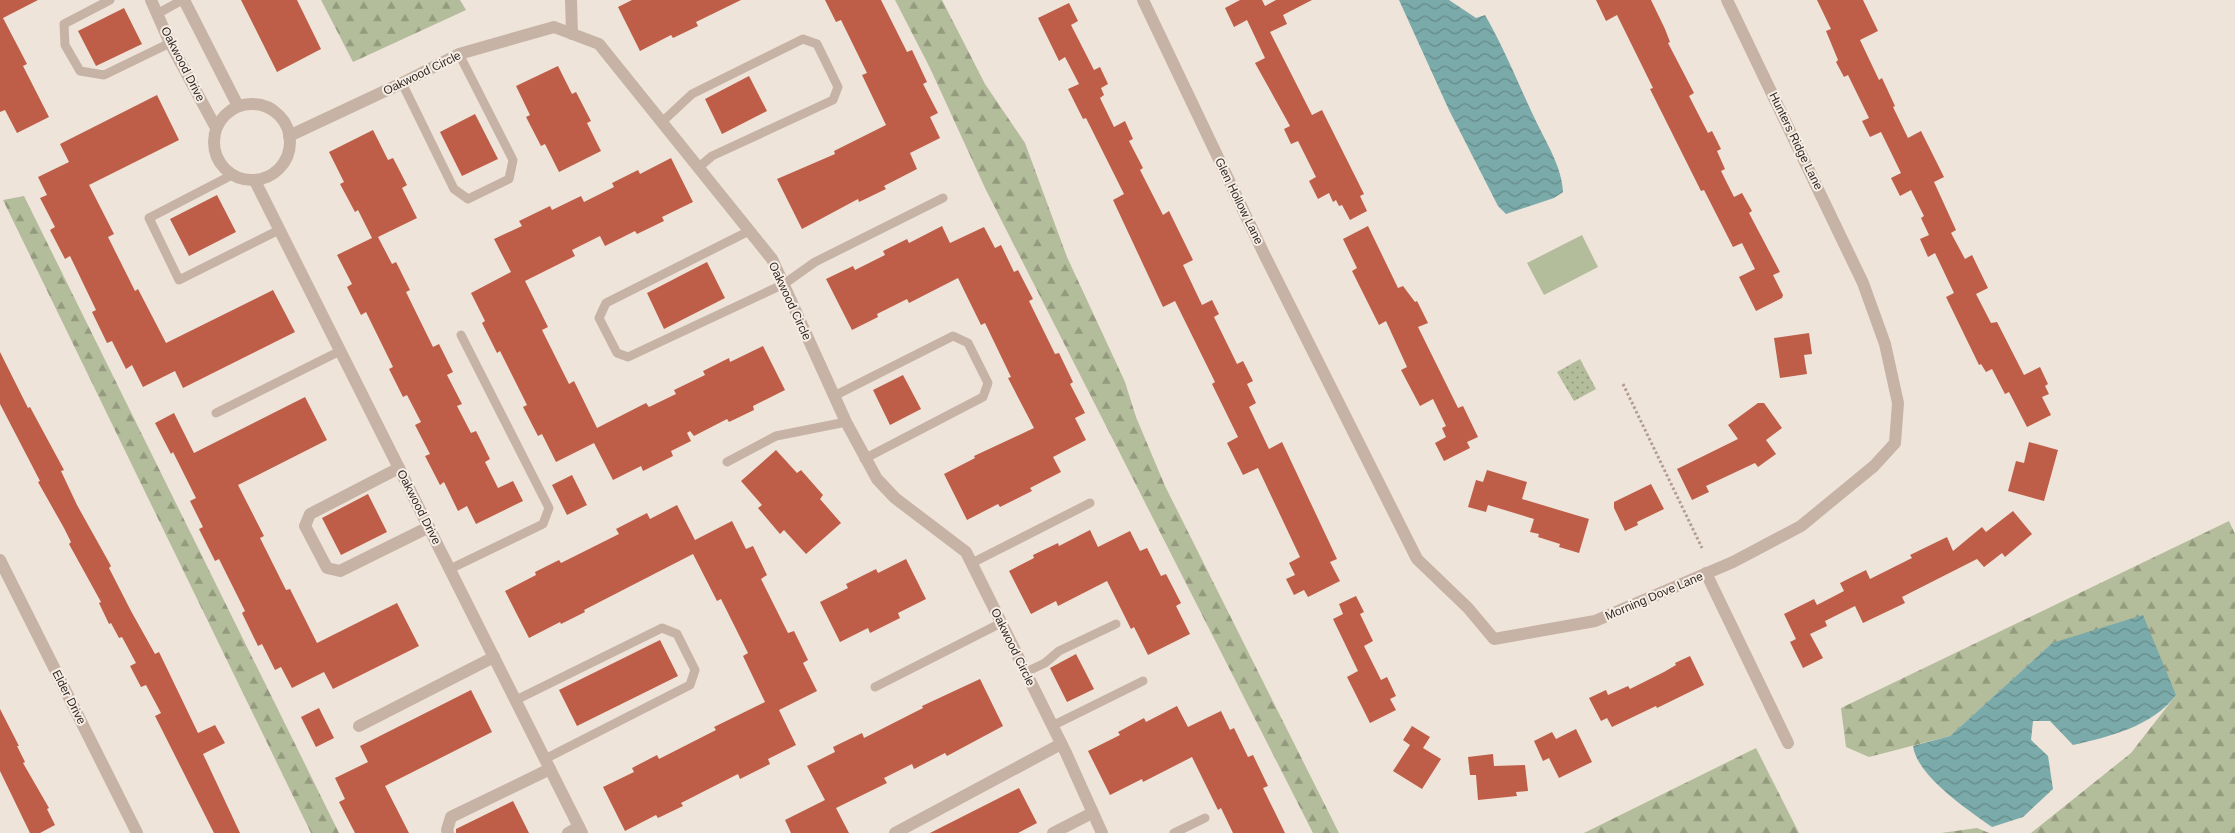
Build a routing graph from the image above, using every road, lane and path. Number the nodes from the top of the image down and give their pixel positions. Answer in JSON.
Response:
{"nodes":[{"id":1,"x":110,"y":0,"type":"edge"},
{"id":2,"x":151,"y":0,"type":"edge"},
{"id":3,"x":183,"y":0,"type":"edge"},
{"id":4,"x":571,"y":0,"type":"edge"},
{"id":5,"x":1143,"y":0,"type":"edge"},
{"id":6,"x":1727,"y":0,"type":"edge"},
{"id":7,"x":157,"y":14,"type":"junction"},
{"id":8,"x":572,"y":34,"type":"junction"},
{"id":9,"x":170,"y":43,"type":"junction"},
{"id":10,"x":459,"y":54,"type":"junction"},
{"id":11,"x":402,"y":83,"type":"junction"},
{"id":12,"x":238,"y":106,"type":"junction"},
{"id":13,"x":662,"y":122,"type":"junction"},
{"id":14,"x":216,"y":128,"type":"junction"},
{"id":15,"x":289,"y":136,"type":"junction"},
{"id":16,"x":698,"y":168,"type":"junction"},
{"id":17,"x":232,"y":176,"type":"junction"},
{"id":18,"x":255,"y":181,"type":"junction"},
{"id":19,"x":943,"y":198,"type":"dead end"},
{"id":20,"x":279,"y":230,"type":"junction"},
{"id":21,"x":749,"y":231,"type":"junction"},
{"id":22,"x":1864,"y":283,"type":"joint"},
{"id":23,"x":784,"y":284,"type":"junction"},
{"id":24,"x":461,"y":335,"type":"dead end"},
{"id":25,"x":340,"y":351,"type":"junction"},
{"id":26,"x":1623,"y":384,"type":"dead end"},
{"id":27,"x":834,"y":396,"type":"junction"},
{"id":28,"x":1338,"y":400,"type":"joint"},
{"id":29,"x":216,"y":413,"type":"dead end"},
{"id":30,"x":846,"y":422,"type":"junction"},
{"id":31,"x":864,"y":458,"type":"junction"},
{"id":32,"x":727,"y":462,"type":"dead end"},
{"id":33,"x":399,"y":468,"type":"junction"},
{"id":34,"x":1090,"y":503,"type":"dead end"},
{"id":35,"x":429,"y":527,"type":"junction"},
{"id":36,"x":1702,"y":548,"type":"dead end"},
{"id":37,"x":0,"y":560,"type":"edge"},
{"id":38,"x":972,"y":563,"type":"junction"},
{"id":39,"x":450,"y":570,"type":"junction"},
{"id":40,"x":1706,"y":573,"type":"junction"},
{"id":41,"x":1001,"y":623,"type":"junction"},
{"id":42,"x":1116,"y":624,"type":"dead end"},
{"id":43,"x":494,"y":657,"type":"junction"},
{"id":44,"x":1026,"y":672,"type":"junction"},
{"id":45,"x":1143,"y":681,"type":"dead end"},
{"id":46,"x":874,"y":687,"type":"dead end"},
{"id":47,"x":516,"y":700,"type":"junction"},
{"id":48,"x":359,"y":726,"type":"dead end"},
{"id":49,"x":1052,"y":726,"type":"junction"},
{"id":50,"x":1061,"y":744,"type":"junction"},
{"id":51,"x":1788,"y":744,"type":"dead end"},
{"id":52,"x":547,"y":764,"type":"junction"},
{"id":53,"x":1092,"y":813,"type":"junction"},
{"id":54,"x":1205,"y":818,"type":"dead end"},
{"id":55,"x":576,"y":831,"type":"edge"},
{"id":56,"x":137,"y":833,"type":"edge"},
{"id":57,"x":448,"y":833,"type":"edge"},
{"id":58,"x":895,"y":833,"type":"edge"},
{"id":59,"x":1053,"y":833,"type":"edge"},
{"id":60,"x":1102,"y":833,"type":"edge"},
{"id":61,"x":1174,"y":833,"type":"edge"}],
"edges":[{"from":1,"to":9,"type":"lane"},
{"from":2,"to":7,"type":"street","name":"Oakwood Drive"},
{"from":3,"to":7,"type":"lane"},
{"from":3,"to":12,"type":"street"},
{"from":4,"to":8,"type":"street"},
{"from":5,"to":28,"type":"street","name":"Glen Hollow Lane"},
{"from":6,"to":22,"type":"street","name":"Hunters Ridge Lane"},
{"from":7,"to":9,"type":"street","name":"Oakwood Drive"},
{"from":8,"to":10,"type":"street","name":"Oakwood Circle"},
{"from":8,"to":13,"type":"street","name":"Oakwood Circle"},
{"from":9,"to":14,"type":"street","name":"Oakwood Drive"},
{"from":10,"to":11,"type":"street","name":"Oakwood Circle"},
{"from":10,"to":11,"type":"lane"},
{"from":11,"to":15,"type":"street","name":"Oakwood Circle"},
{"from":12,"to":14,"type":"street"},
{"from":12,"to":15,"type":"street"},
{"from":13,"to":16,"type":"street","name":"Oakwood Circle"},
{"from":13,"to":16,"type":"lane"},
{"from":14,"to":17,"type":"street"},
{"from":15,"to":18,"type":"street"},
{"from":16,"to":21,"type":"street","name":"Oakwood Circle"},
{"from":17,"to":18,"type":"street"},
{"from":17,"to":20,"type":"lane"},
{"from":18,"to":20,"type":"street","name":"Oakwood Drive"},
{"from":19,"to":23,"type":"lane"},
{"from":20,"to":25,"type":"street","name":"Oakwood Drive"},
{"from":21,"to":23,"type":"street","name":"Oakwood Circle"},
{"from":21,"to":23,"type":"lane"},
{"from":22,"to":40,"type":"street","name":"Morning Dove Lane"},
{"from":23,"to":27,"type":"street","name":"Oakwood Circle"},
{"from":24,"to":39,"type":"lane"},
{"from":25,"to":29,"type":"lane"},
{"from":25,"to":33,"type":"street","name":"Oakwood Drive"},
{"from":26,"to":36,"type":"path"},
{"from":27,"to":30,"type":"street","name":"Oakwood Circle"},
{"from":27,"to":31,"type":"lane"},
{"from":28,"to":40,"type":"street","name":"Morning Dove Lane"},
{"from":30,"to":31,"type":"street","name":"Oakwood Circle"},
{"from":30,"to":32,"type":"lane"},
{"from":31,"to":38,"type":"street","name":"Oakwood Circle"},
{"from":33,"to":35,"type":"street","name":"Oakwood Drive"},
{"from":33,"to":35,"type":"street"},
{"from":34,"to":38,"type":"lane"},
{"from":35,"to":39,"type":"street","name":"Oakwood Drive"},
{"from":37,"to":56,"type":"street","name":"Elder Drive"},
{"from":38,"to":41,"type":"street","name":"Oakwood Circle"},
{"from":39,"to":43,"type":"street","name":"Oakwood Drive"},
{"from":40,"to":51,"type":"street"},
{"from":41,"to":44,"type":"street","name":"Oakwood Circle"},
{"from":41,"to":46,"type":"lane"},
{"from":42,"to":44,"type":"lane"},
{"from":43,"to":47,"type":"street","name":"Oakwood Drive"},
{"from":43,"to":48,"type":"street"},
{"from":44,"to":49,"type":"street","name":"Oakwood Circle"},
{"from":45,"to":49,"type":"lane"},
{"from":47,"to":52,"type":"street","name":"Oakwood Drive"},
{"from":47,"to":52,"type":"lane"},
{"from":49,"to":50,"type":"street","name":"Oakwood Circle"},
{"from":50,"to":53,"type":"street","name":"Oakwood Circle"},
{"from":50,"to":58,"type":"street"},
{"from":52,"to":55,"type":"street","name":"Oakwood Drive"},
{"from":52,"to":57,"type":"street"},
{"from":53,"to":59,"type":"street"},
{"from":53,"to":60,"type":"street","name":"Oakwood Circle"},
{"from":54,"to":61,"type":"lane"}]}
